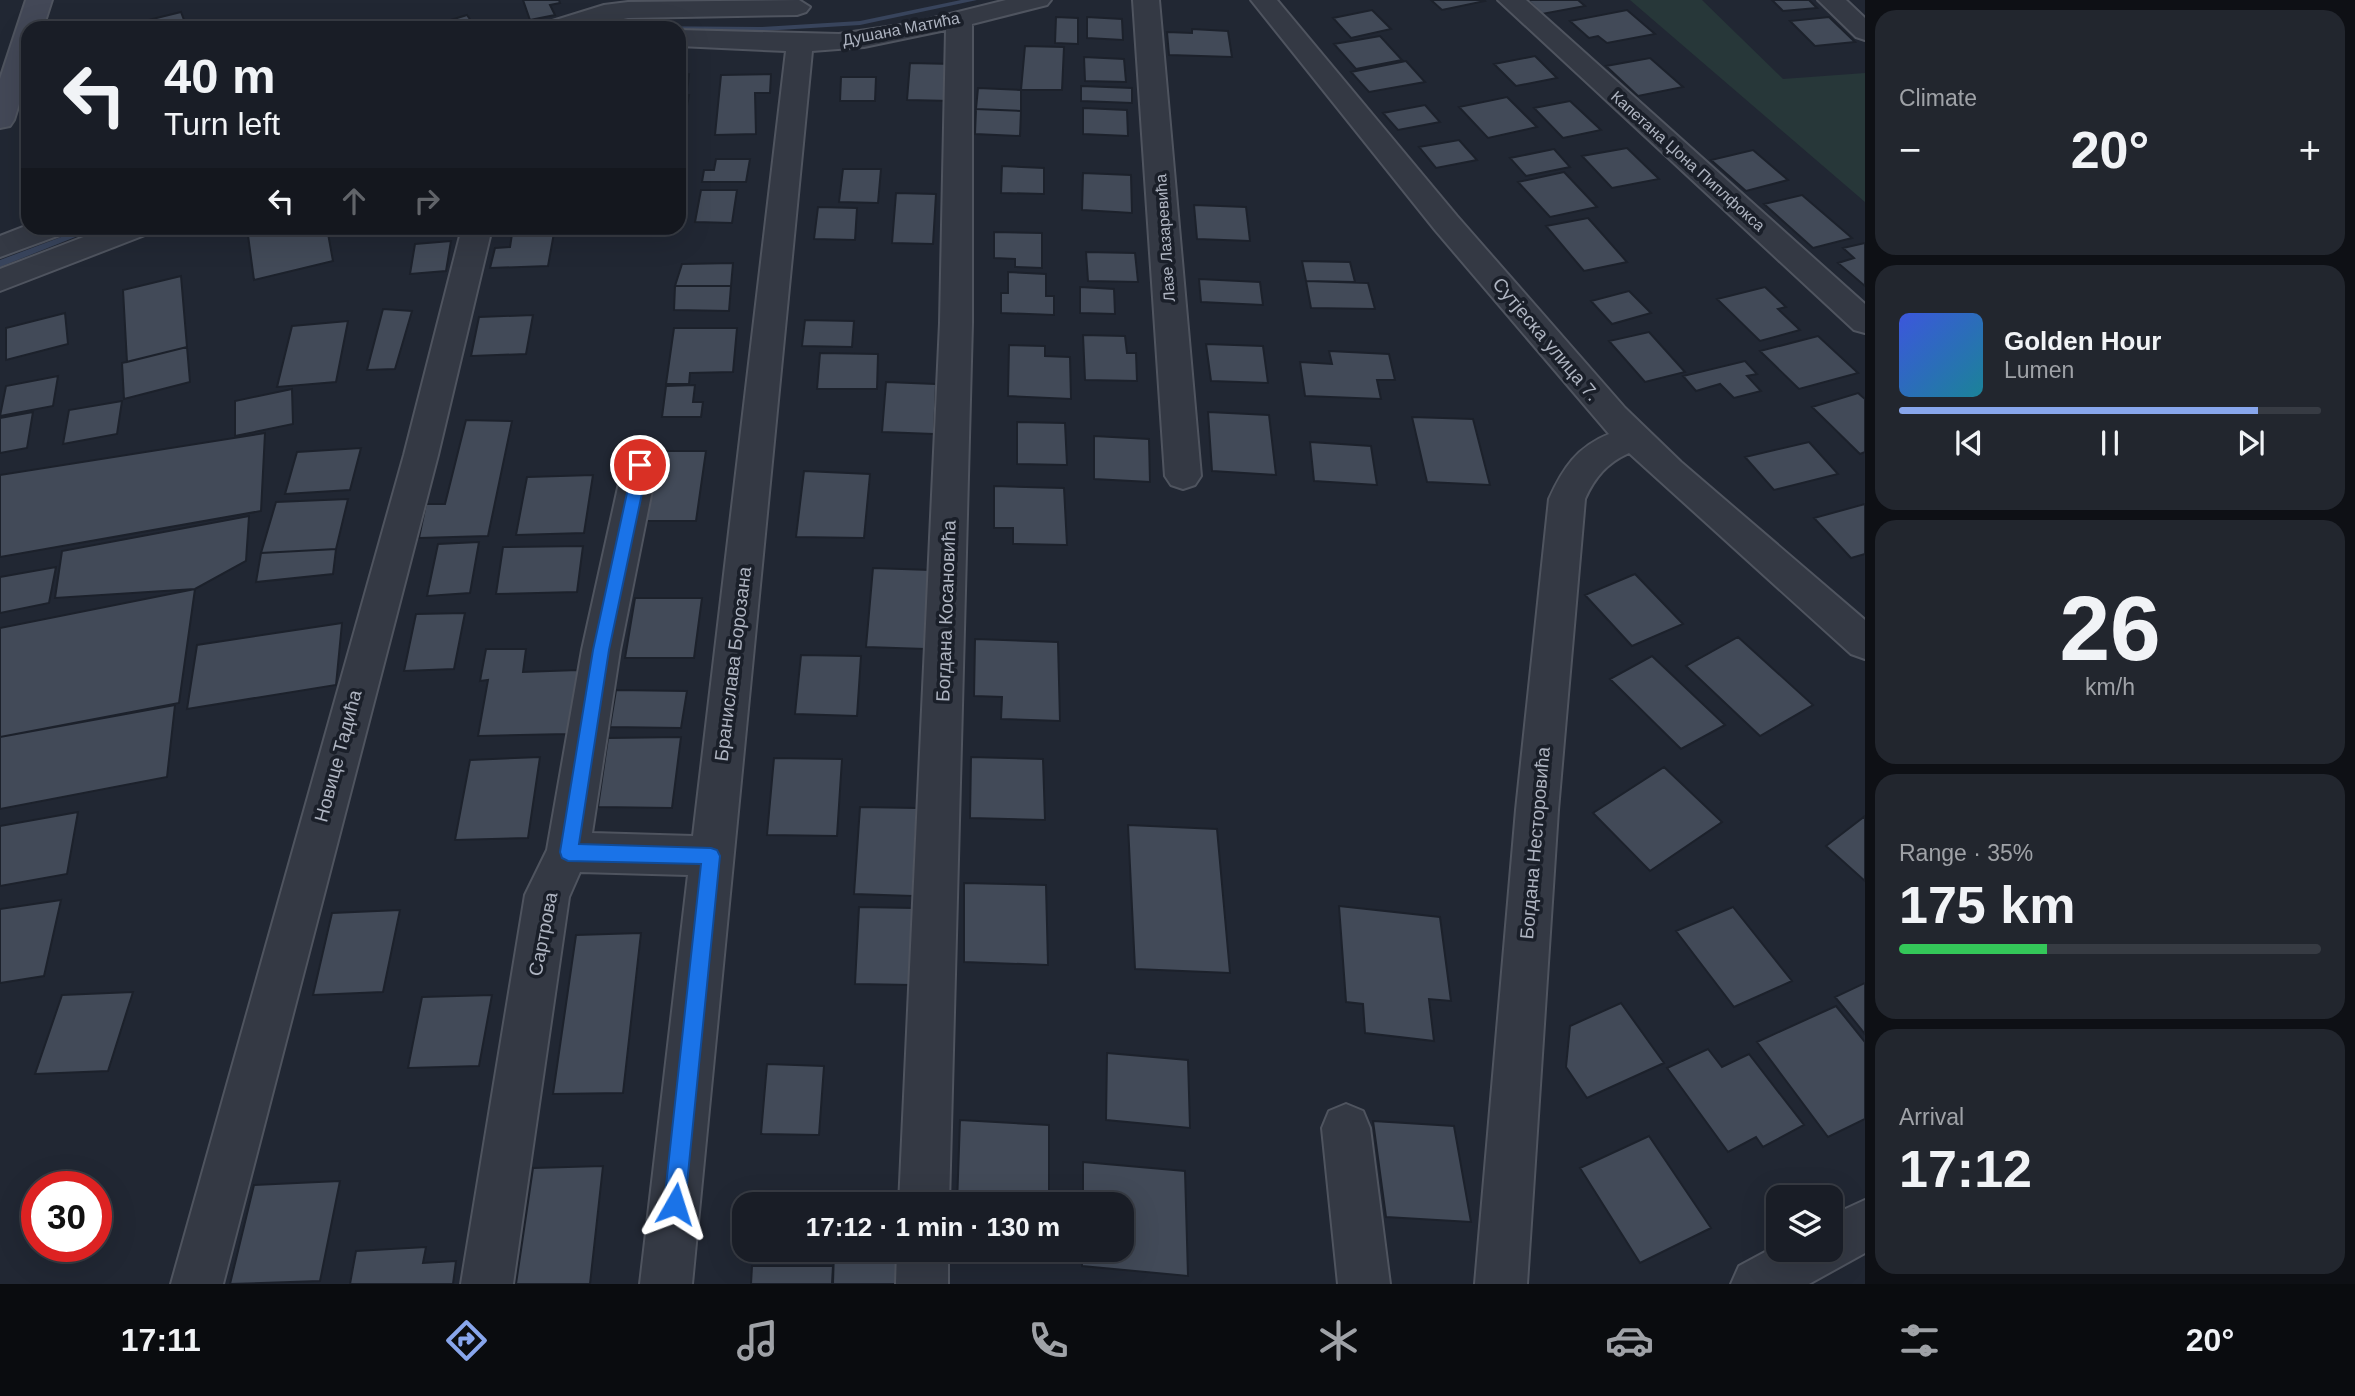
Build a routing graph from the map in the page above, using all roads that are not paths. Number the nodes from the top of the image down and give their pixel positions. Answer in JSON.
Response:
{"nodes":[{"id":1,"x":39,"y":0,"type":"edge"},
{"id":2,"x":1038,"y":0,"type":"edge"},
{"id":3,"x":1146,"y":0,"type":"edge"},
{"id":4,"x":1264,"y":0,"type":"edge"},
{"id":5,"x":1511,"y":0,"type":"edge"},
{"id":6,"x":1831,"y":0,"type":"edge"},
{"id":7,"x":624,"y":5,"type":"edge"},
{"id":8,"x":960,"y":19,"type":"junction"},
{"id":9,"x":32,"y":21,"type":"edge"},
{"id":10,"x":578,"y":21,"type":"edge"},
{"id":11,"x":798,"y":26,"type":"junction"},
{"id":12,"x":1865,"y":32,"type":"edge"},
{"id":13,"x":686,"y":37,"type":"edge"},
{"id":14,"x":21,"y":56,"type":"edge"},
{"id":15,"x":0,"y":120,"type":"edge"},
{"id":16,"x":32,"y":235,"type":"edge"},
{"id":17,"x":116,"y":235,"type":"edge"},
{"id":18,"x":475,"y":235,"type":"edge"},
{"id":19,"x":0,"y":247,"type":"edge"},
{"id":20,"x":0,"y":281,"type":"edge"},
{"id":21,"x":1865,"y":322,"type":"edge"},
{"id":22,"x":1634,"y":438,"type":"junction"},
{"id":23,"x":640,"y":465,"type":"dead end"},
{"id":24,"x":1183,"y":476,"type":"dead end"},
{"id":25,"x":1865,"y":643,"type":"edge"},
{"id":26,"x":568,"y":852,"type":"junction"},
{"id":27,"x":711,"y":856,"type":"junction"},
{"id":28,"x":1346,"y":1128,"type":"dead end"},
{"id":29,"x":924,"y":1192,"type":"edge"},
{"id":30,"x":1865,"y":1225,"type":"edge"},
{"id":31,"x":1843,"y":1237,"type":"edge"},
{"id":32,"x":923,"y":1262,"type":"edge"},
{"id":33,"x":1797,"y":1262,"type":"edge"},
{"id":34,"x":197,"y":1284,"type":"edge"},
{"id":35,"x":487,"y":1284,"type":"edge"},
{"id":36,"x":666,"y":1284,"type":"edge"},
{"id":37,"x":922,"y":1284,"type":"edge"},
{"id":38,"x":1364,"y":1284,"type":"edge"},
{"id":39,"x":1502,"y":1284,"type":"edge"},
{"id":40,"x":1756,"y":1284,"type":"edge"}],
"edges":[{"from":1,"to":9,"type":"street"},
{"from":2,"to":8,"type":"street","name":"Душана Матића"},
{"from":3,"to":24,"type":"street","name":"Лазе Лазаревића"},
{"from":4,"to":22,"type":"street","name":"Сутјеска улица 7."},
{"from":5,"to":21,"type":"street","name":"Капетана Џона Пиплфокса"},
{"from":6,"to":12,"type":"street"},
{"from":7,"to":10,"type":"street"},
{"from":7,"to":11,"type":"street"},
{"from":8,"to":11,"type":"street","name":"Душана Матића"},
{"from":8,"to":29,"type":"street","name":"Богдана Косановића"},
{"from":11,"to":13,"type":"street","name":"Душана Матића"},
{"from":11,"to":27,"type":"street","name":"Бранислава Борозана"},
{"from":14,"to":15,"type":"street"},
{"from":16,"to":19,"type":"street"},
{"from":17,"to":20,"type":"street"},
{"from":18,"to":34,"type":"street","name":"Новице Тадића"},
{"from":22,"to":25,"type":"street","name":"Сутјеска улица 7."},
{"from":22,"to":39,"type":"street","name":"Богдана Несторовића"},
{"from":23,"to":26,"type":"street","name":"Сартрова"},
{"from":26,"to":27,"type":"street"},
{"from":26,"to":35,"type":"street","name":"Сартрова"},
{"from":27,"to":36,"type":"street","name":"Бранислава Борозана"},
{"from":28,"to":38,"type":"street"},
{"from":30,"to":31,"type":"street"},
{"from":32,"to":37,"type":"street"},
{"from":33,"to":40,"type":"street"}]}
